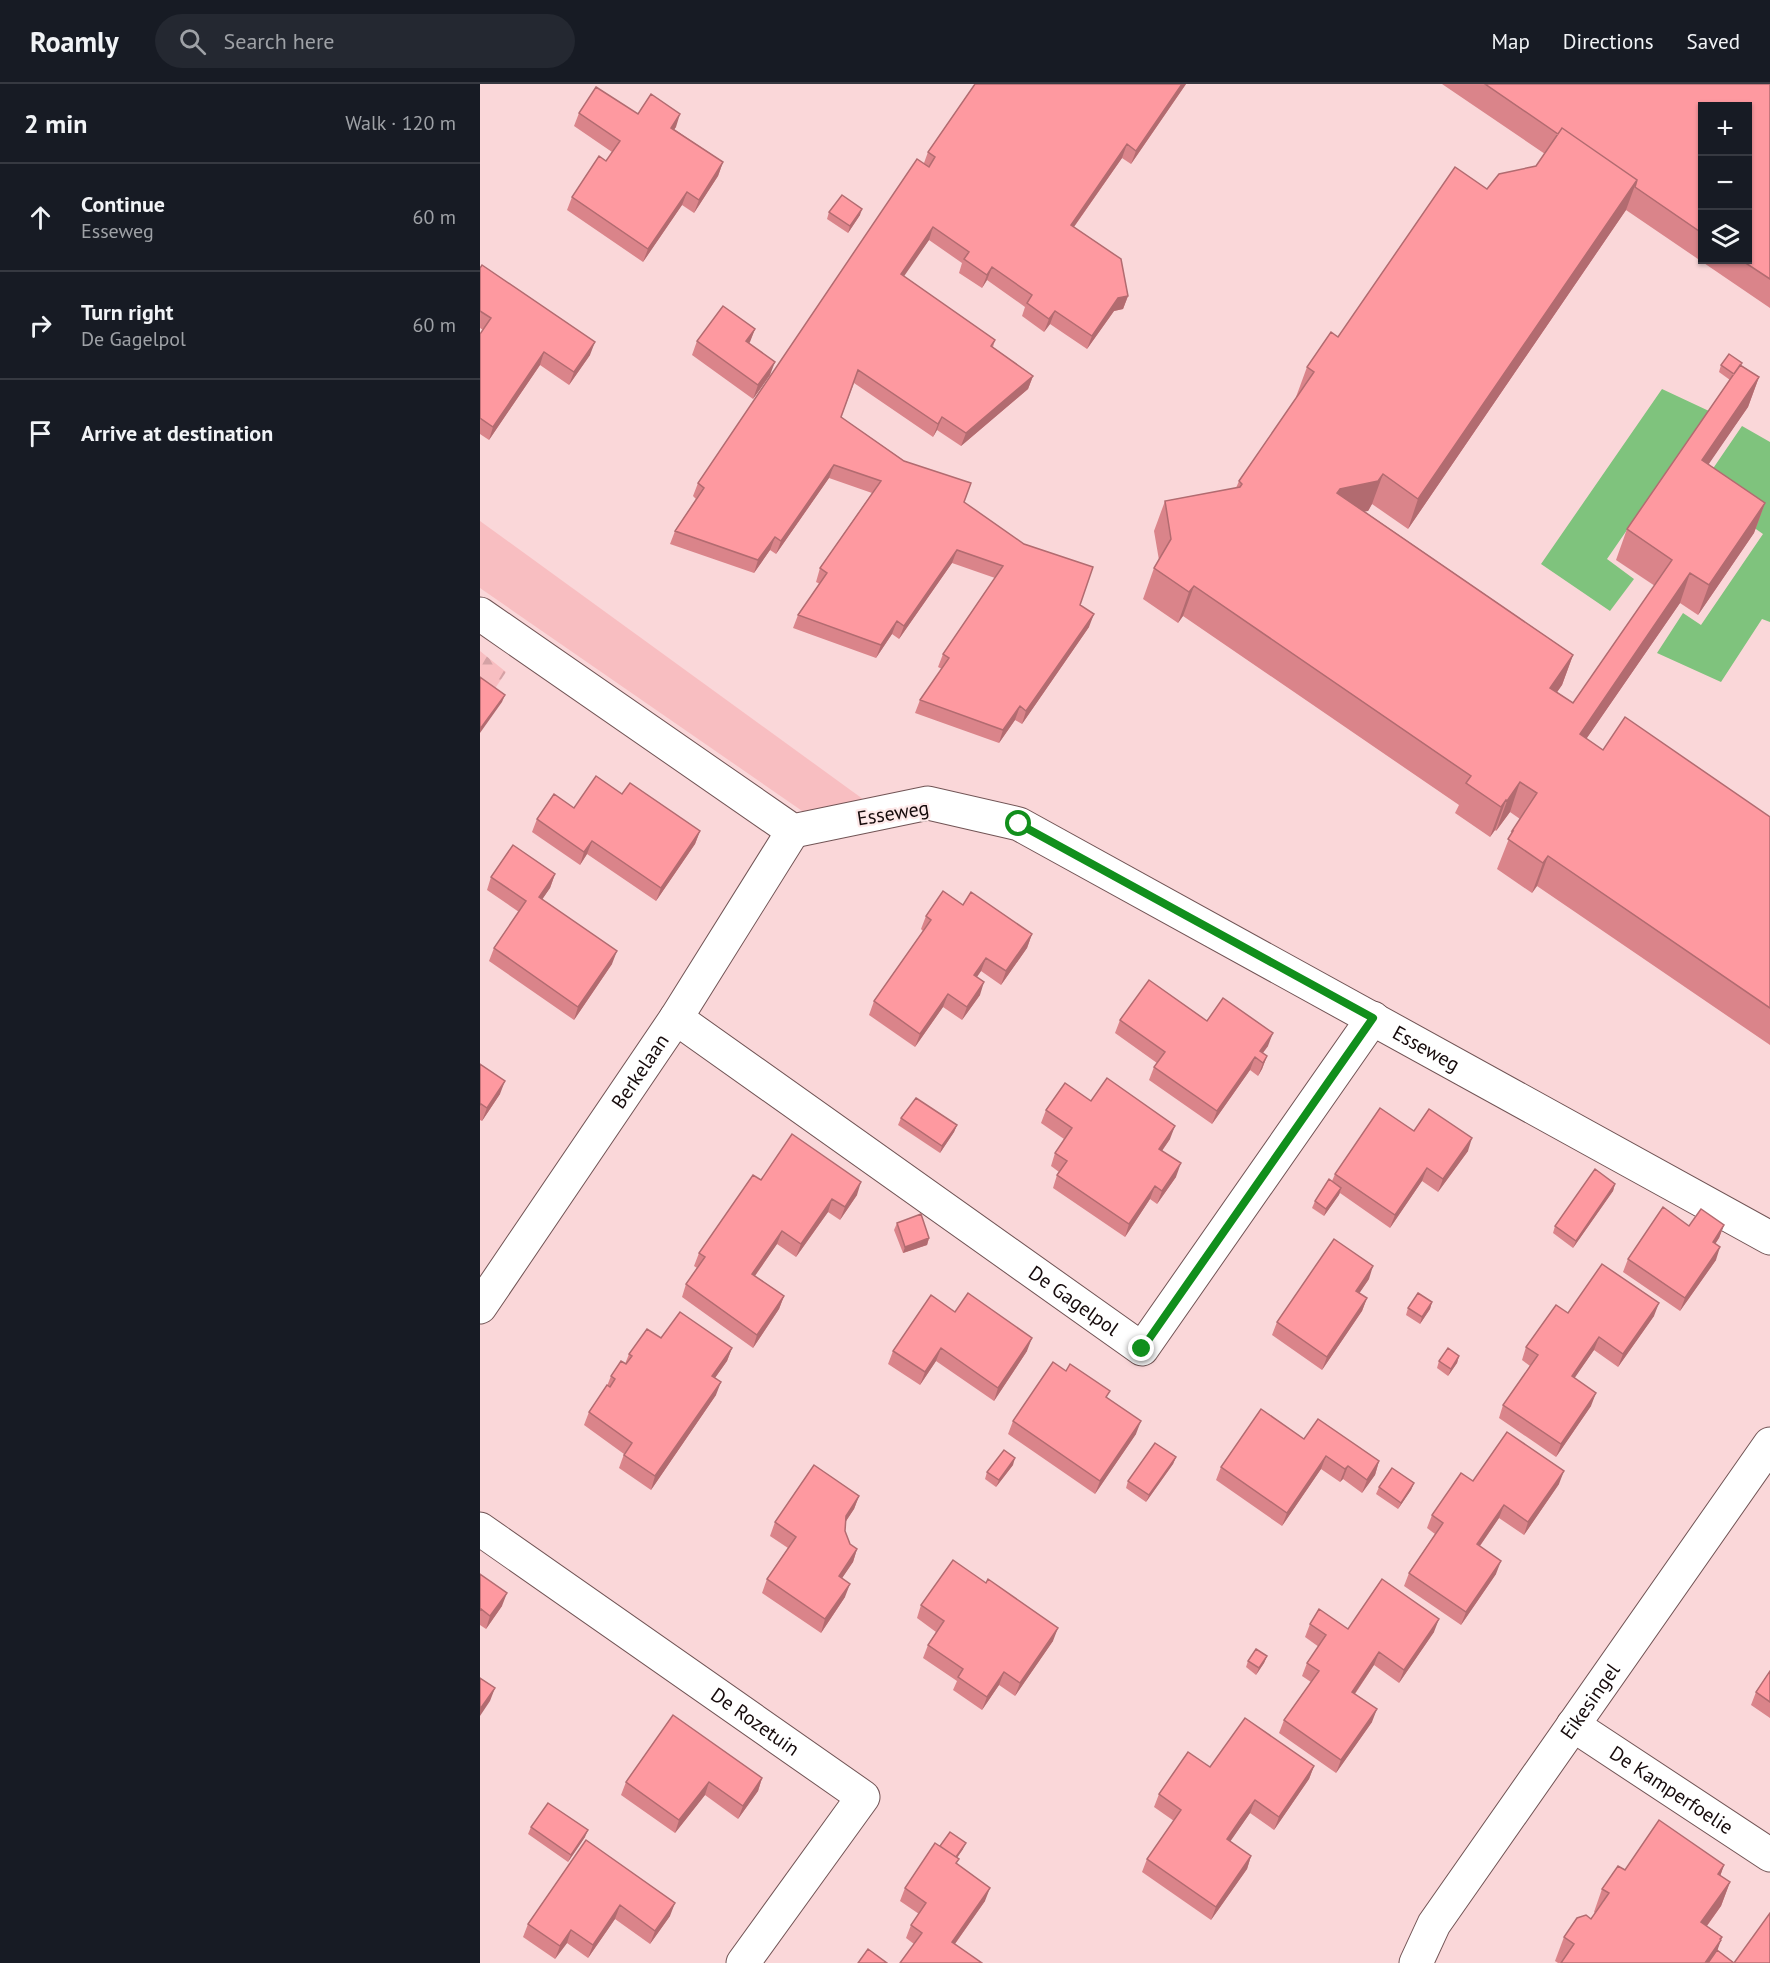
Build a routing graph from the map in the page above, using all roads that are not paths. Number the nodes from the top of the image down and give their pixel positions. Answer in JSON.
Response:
{"nodes":[{"id":1,"x":480,"y":614,"type":"edge"},
{"id":2,"x":793,"y":831,"type":"junction"},
{"id":3,"x":676,"y":1018,"type":"junction"},
{"id":4,"x":1373,"y":1018,"type":"junction"},
{"id":5,"x":1770,"y":1238,"type":"edge"},
{"id":6,"x":480,"y":1307,"type":"edge"},
{"id":7,"x":1770,"y":1444,"type":"edge"},
{"id":8,"x":480,"y":1529,"type":"edge"},
{"id":9,"x":1573,"y":1725,"type":"junction"},
{"id":10,"x":1770,"y":1855,"type":"edge"},
{"id":11,"x":743,"y":1963,"type":"edge"},
{"id":12,"x":1416,"y":1963,"type":"edge"}],
"edges":[{"from":1,"to":2,"type":"street"},
{"from":2,"to":3,"type":"street","name":"Berkelaan"},
{"from":2,"to":4,"type":"street","name":"Esseweg"},
{"from":3,"to":4,"type":"street","name":"De Gagelpol"},
{"from":3,"to":6,"type":"street","name":"Berkelaan"},
{"from":4,"to":5,"type":"street","name":"Esseweg"},
{"from":7,"to":9,"type":"street","name":"Eikesingel"},
{"from":8,"to":11,"type":"street","name":"De Rozetuin"},
{"from":9,"to":10,"type":"street","name":"De Kamperfoelie"},
{"from":9,"to":12,"type":"street","name":"Eikesingel"}]}
